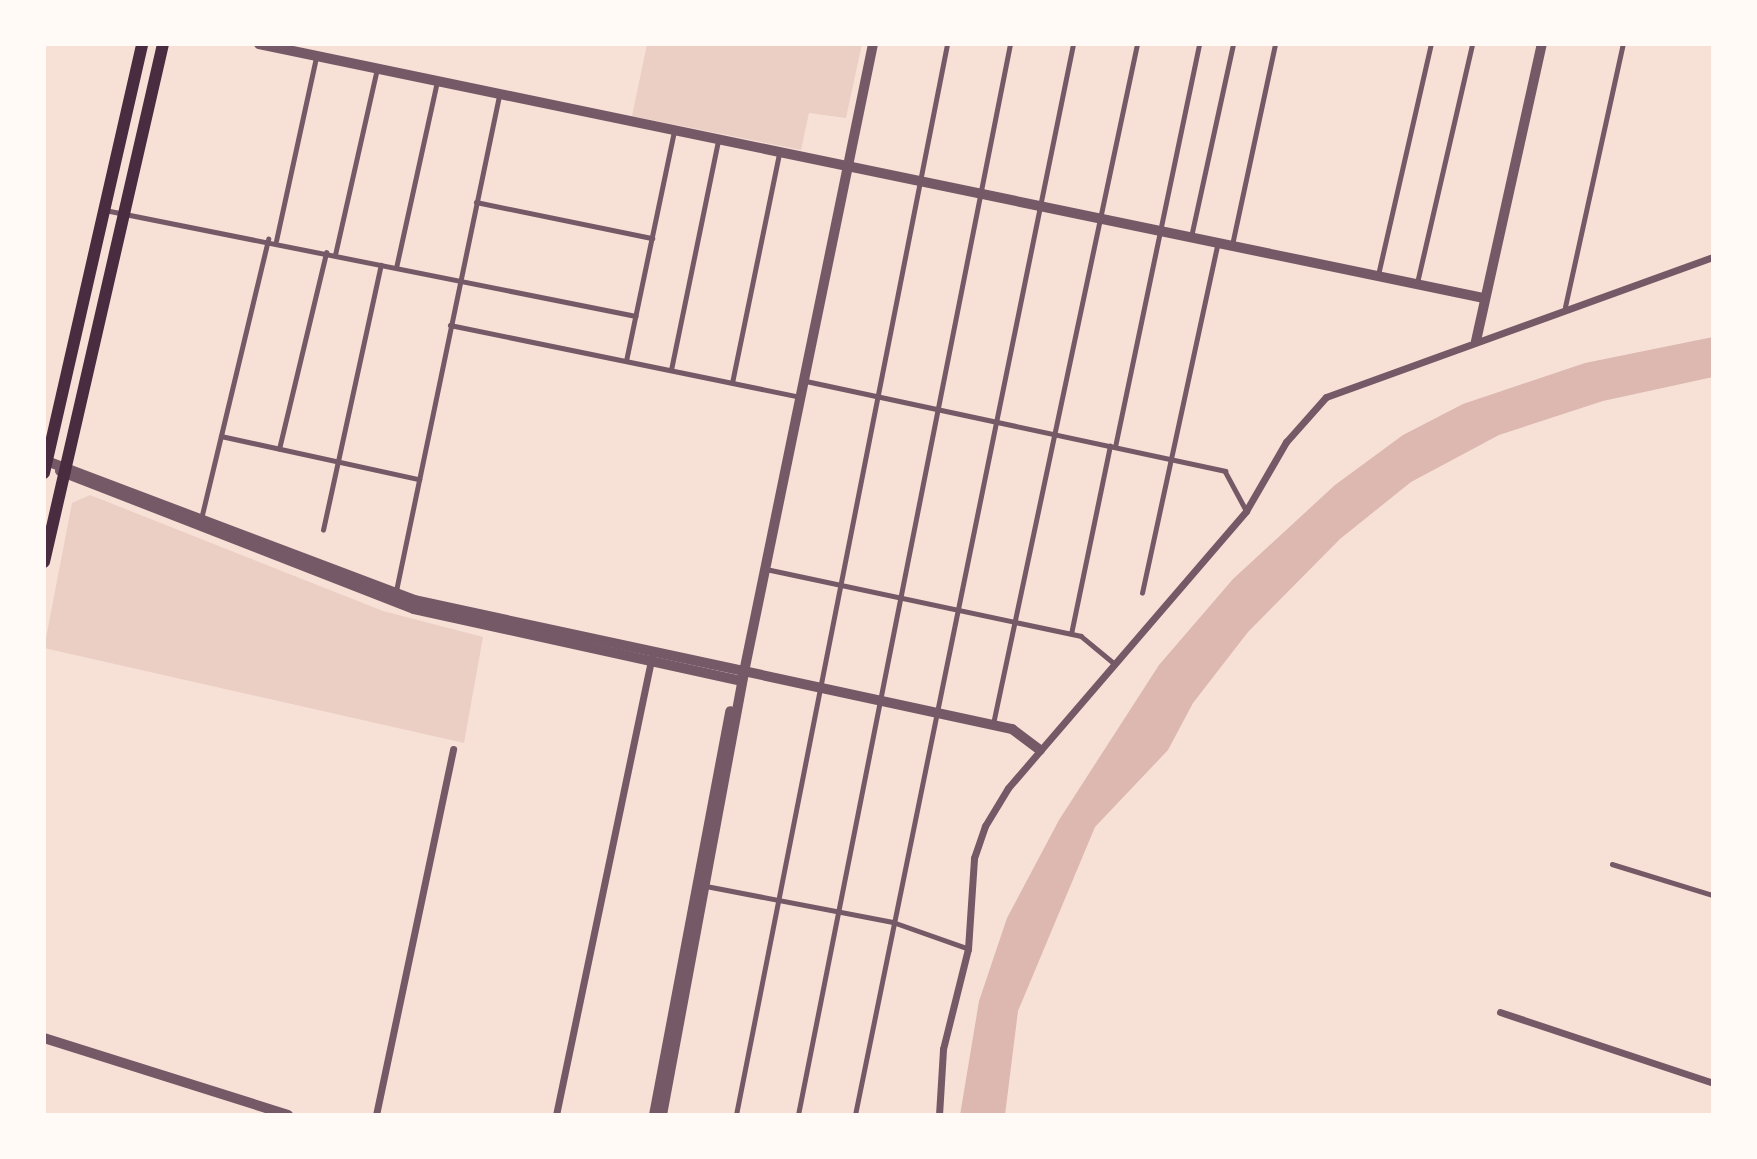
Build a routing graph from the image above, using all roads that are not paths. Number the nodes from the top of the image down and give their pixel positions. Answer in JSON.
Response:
{"nodes":[{"id":1,"x":142,"y":44,"type":"edge"},
{"id":2,"x":163,"y":44,"type":"edge"},
{"id":3,"x":259,"y":44,"type":"edge"},
{"id":4,"x":873,"y":44,"type":"edge"},
{"id":5,"x":947,"y":44,"type":"edge"},
{"id":6,"x":1010,"y":44,"type":"edge"},
{"id":7,"x":1073,"y":44,"type":"edge"},
{"id":8,"x":1137,"y":44,"type":"edge"},
{"id":9,"x":1199,"y":44,"type":"edge"},
{"id":10,"x":1233,"y":44,"type":"edge"},
{"id":11,"x":1275,"y":44,"type":"edge"},
{"id":12,"x":1432,"y":44,"type":"edge"},
{"id":13,"x":1472,"y":44,"type":"edge"},
{"id":14,"x":1542,"y":44,"type":"edge"},
{"id":15,"x":1623,"y":44,"type":"edge"},
{"id":16,"x":316,"y":56,"type":"junction"},
{"id":17,"x":377,"y":68,"type":"junction"},
{"id":18,"x":437,"y":81,"type":"junction"},
{"id":19,"x":499,"y":94,"type":"junction"},
{"id":20,"x":674,"y":130,"type":"junction"},
{"id":21,"x":719,"y":139,"type":"junction"},
{"id":22,"x":780,"y":152,"type":"junction"},
{"id":23,"x":846,"y":166,"type":"junction"},
{"id":24,"x":918,"y":181,"type":"junction"},
{"id":25,"x":979,"y":194,"type":"junction"},
{"id":26,"x":476,"y":202,"type":"junction"},
{"id":27,"x":1038,"y":206,"type":"junction"},
{"id":28,"x":105,"y":210,"type":"junction"},
{"id":29,"x":124,"y":215,"type":"junction"},
{"id":30,"x":1099,"y":218,"type":"junction"},
{"id":31,"x":1160,"y":231,"type":"junction"},
{"id":32,"x":1191,"y":237,"type":"junction"},
{"id":33,"x":652,"y":238,"type":"junction"},
{"id":34,"x":268,"y":239,"type":"junction"},
{"id":35,"x":276,"y":241,"type":"junction"},
{"id":36,"x":1217,"y":243,"type":"junction"},
{"id":37,"x":1232,"y":246,"type":"junction"},
{"id":38,"x":326,"y":253,"type":"junction"},
{"id":39,"x":335,"y":255,"type":"junction"},
{"id":40,"x":1713,"y":257,"type":"edge"},
{"id":41,"x":381,"y":265,"type":"junction"},
{"id":42,"x":396,"y":268,"type":"junction"},
{"id":43,"x":1378,"y":276,"type":"junction"},
{"id":44,"x":460,"y":280,"type":"junction"},
{"id":45,"x":1417,"y":284,"type":"junction"},
{"id":46,"x":1483,"y":298,"type":"junction"},
{"id":47,"x":1565,"y":307,"type":"junction"},
{"id":48,"x":636,"y":316,"type":"junction"},
{"id":49,"x":450,"y":326,"type":"junction"},
{"id":50,"x":1476,"y":341,"type":"junction"},
{"id":51,"x":626,"y":361,"type":"junction"},
{"id":52,"x":671,"y":370,"type":"junction"},
{"id":53,"x":804,"y":380,"type":"junction"},
{"id":54,"x":732,"y":383,"type":"junction"},
{"id":55,"x":875,"y":395,"type":"junction"},
{"id":56,"x":801,"y":397,"type":"junction"},
{"id":57,"x":936,"y":408,"type":"junction"},
{"id":58,"x":995,"y":421,"type":"junction"},
{"id":59,"x":1053,"y":433,"type":"junction"},
{"id":60,"x":221,"y":436,"type":"junction"},
{"id":61,"x":1113,"y":446,"type":"junction"},
{"id":62,"x":279,"y":449,"type":"junction"},
{"id":63,"x":1170,"y":458,"type":"junction"},
{"id":64,"x":338,"y":462,"type":"junction"},
{"id":65,"x":45,"y":465,"type":"edge"},
{"id":66,"x":66,"y":469,"type":"junction"},
{"id":67,"x":419,"y":479,"type":"junction"},
{"id":68,"x":1246,"y":511,"type":"junction"},
{"id":69,"x":201,"y":522,"type":"junction"},
{"id":70,"x":323,"y":530,"type":"dead end"},
{"id":71,"x":44,"y":562,"type":"edge"},
{"id":72,"x":766,"y":569,"type":"junction"},
{"id":73,"x":838,"y":584,"type":"junction"},
{"id":74,"x":1142,"y":593,"type":"dead end"},
{"id":75,"x":898,"y":597,"type":"junction"},
{"id":76,"x":395,"y":598,"type":"junction"},
{"id":77,"x":956,"y":610,"type":"junction"},
{"id":78,"x":1013,"y":622,"type":"junction"},
{"id":79,"x":1071,"y":634,"type":"junction"},
{"id":80,"x":652,"y":657,"type":"junction"},
{"id":81,"x":1115,"y":664,"type":"junction"},
{"id":82,"x":740,"y":676,"type":"junction"},
{"id":83,"x":817,"y":688,"type":"junction"},
{"id":84,"x":877,"y":701,"type":"junction"},
{"id":85,"x":934,"y":713,"type":"junction"},
{"id":86,"x":993,"y":725,"type":"junction"},
{"id":87,"x":453,"y":749,"type":"dead end"},
{"id":88,"x":1040,"y":750,"type":"junction"},
{"id":89,"x":1612,"y":864,"type":"dead end"},
{"id":90,"x":706,"y":886,"type":"junction"},
{"id":91,"x":1713,"y":895,"type":"edge"},
{"id":92,"x":776,"y":900,"type":"junction"},
{"id":93,"x":835,"y":911,"type":"junction"},
{"id":94,"x":892,"y":922,"type":"junction"},
{"id":95,"x":968,"y":948,"type":"junction"},
{"id":96,"x":1500,"y":1012,"type":"dead end"},
{"id":97,"x":44,"y":1038,"type":"edge"},
{"id":98,"x":44,"y":1045,"type":"edge"},
{"id":99,"x":1713,"y":1083,"type":"edge"},
{"id":100,"x":264,"y":1115,"type":"edge"},
{"id":101,"x":288,"y":1115,"type":"edge"},
{"id":102,"x":376,"y":1115,"type":"edge"},
{"id":103,"x":556,"y":1115,"type":"edge"},
{"id":104,"x":654,"y":1115,"type":"edge"},
{"id":105,"x":662,"y":1115,"type":"edge"},
{"id":106,"x":736,"y":1115,"type":"edge"},
{"id":107,"x":798,"y":1115,"type":"edge"},
{"id":108,"x":855,"y":1115,"type":"edge"},
{"id":109,"x":939,"y":1115,"type":"edge"}],
"edges":[{"from":1,"to":28,"type":"main road"},
{"from":2,"to":29,"type":"main road"},
{"from":3,"to":16,"type":"street"},
{"from":4,"to":23,"type":"street"},
{"from":5,"to":24,"type":"lane"},
{"from":6,"to":25,"type":"lane"},
{"from":7,"to":27,"type":"lane"},
{"from":8,"to":30,"type":"lane"},
{"from":9,"to":31,"type":"lane"},
{"from":10,"to":32,"type":"lane"},
{"from":11,"to":37,"type":"lane"},
{"from":12,"to":43,"type":"lane"},
{"from":13,"to":45,"type":"lane"},
{"from":14,"to":46,"type":"street"},
{"from":15,"to":47,"type":"lane"},
{"from":16,"to":17,"type":"street"},
{"from":16,"to":35,"type":"lane"},
{"from":17,"to":18,"type":"street"},
{"from":17,"to":39,"type":"lane"},
{"from":18,"to":19,"type":"street"},
{"from":18,"to":42,"type":"lane"},
{"from":19,"to":20,"type":"street"},
{"from":19,"to":26,"type":"lane"},
{"from":20,"to":21,"type":"street"},
{"from":20,"to":33,"type":"lane"},
{"from":21,"to":22,"type":"street"},
{"from":21,"to":52,"type":"lane"},
{"from":22,"to":23,"type":"street"},
{"from":22,"to":54,"type":"lane"},
{"from":23,"to":24,"type":"street"},
{"from":23,"to":53,"type":"street"},
{"from":24,"to":25,"type":"street"},
{"from":24,"to":55,"type":"lane"},
{"from":25,"to":27,"type":"street"},
{"from":25,"to":57,"type":"lane"},
{"from":26,"to":33,"type":"lane"},
{"from":26,"to":44,"type":"lane"},
{"from":27,"to":30,"type":"street"},
{"from":27,"to":58,"type":"lane"},
{"from":28,"to":29,"type":"lane"},
{"from":28,"to":65,"type":"main road"},
{"from":29,"to":34,"type":"lane"},
{"from":29,"to":66,"type":"main road"},
{"from":30,"to":31,"type":"street"},
{"from":30,"to":59,"type":"lane"},
{"from":31,"to":32,"type":"street"},
{"from":31,"to":61,"type":"lane"},
{"from":32,"to":36,"type":"street"},
{"from":33,"to":48,"type":"lane"},
{"from":34,"to":35,"type":"lane"},
{"from":34,"to":60,"type":"lane"},
{"from":35,"to":38,"type":"lane"},
{"from":36,"to":37,"type":"street"},
{"from":36,"to":63,"type":"lane"},
{"from":37,"to":43,"type":"street"},
{"from":38,"to":39,"type":"lane"},
{"from":38,"to":62,"type":"lane"},
{"from":39,"to":41,"type":"lane"},
{"from":40,"to":47,"type":"street"},
{"from":41,"to":42,"type":"lane"},
{"from":41,"to":64,"type":"lane"},
{"from":42,"to":44,"type":"lane"},
{"from":43,"to":45,"type":"street"},
{"from":44,"to":48,"type":"lane"},
{"from":44,"to":49,"type":"lane"},
{"from":45,"to":46,"type":"street"},
{"from":46,"to":50,"type":"street"},
{"from":47,"to":50,"type":"street"},
{"from":48,"to":51,"type":"lane"},
{"from":49,"to":51,"type":"lane"},
{"from":49,"to":67,"type":"lane"},
{"from":50,"to":68,"type":"street"},
{"from":51,"to":52,"type":"lane"},
{"from":52,"to":54,"type":"lane"},
{"from":53,"to":55,"type":"lane"},
{"from":53,"to":56,"type":"street"},
{"from":54,"to":56,"type":"lane"},
{"from":55,"to":57,"type":"lane"},
{"from":55,"to":73,"type":"lane"},
{"from":56,"to":72,"type":"street"},
{"from":57,"to":58,"type":"lane"},
{"from":57,"to":75,"type":"lane"},
{"from":58,"to":59,"type":"lane"},
{"from":58,"to":77,"type":"lane"},
{"from":59,"to":61,"type":"lane"},
{"from":59,"to":78,"type":"lane"},
{"from":60,"to":62,"type":"lane"},
{"from":60,"to":69,"type":"lane"},
{"from":61,"to":63,"type":"lane"},
{"from":61,"to":79,"type":"lane"},
{"from":62,"to":64,"type":"lane"},
{"from":63,"to":68,"type":"lane"},
{"from":63,"to":74,"type":"lane"},
{"from":64,"to":67,"type":"lane"},
{"from":64,"to":70,"type":"lane"},
{"from":65,"to":66,"type":"street"},
{"from":66,"to":69,"type":"street"},
{"from":66,"to":71,"type":"main road"},
{"from":67,"to":76,"type":"lane"},
{"from":68,"to":81,"type":"street"},
{"from":69,"to":76,"type":"street"},
{"from":72,"to":73,"type":"lane"},
{"from":72,"to":82,"type":"street"},
{"from":73,"to":75,"type":"lane"},
{"from":73,"to":83,"type":"lane"},
{"from":75,"to":77,"type":"lane"},
{"from":75,"to":84,"type":"lane"},
{"from":76,"to":80,"type":"street"},
{"from":77,"to":78,"type":"lane"},
{"from":77,"to":85,"type":"lane"},
{"from":78,"to":79,"type":"lane"},
{"from":78,"to":86,"type":"lane"},
{"from":79,"to":81,"type":"lane"},
{"from":80,"to":82,"type":"street"},
{"from":80,"to":103,"type":"street"},
{"from":81,"to":88,"type":"street"},
{"from":82,"to":83,"type":"street"},
{"from":82,"to":90,"type":"street"},
{"from":82,"to":104,"type":"street"},
{"from":83,"to":84,"type":"street"},
{"from":83,"to":92,"type":"lane"},
{"from":84,"to":85,"type":"street"},
{"from":84,"to":93,"type":"lane"},
{"from":85,"to":86,"type":"street"},
{"from":85,"to":94,"type":"lane"},
{"from":86,"to":88,"type":"street"},
{"from":87,"to":102,"type":"street"},
{"from":88,"to":95,"type":"street"},
{"from":89,"to":91,"type":"lane"},
{"from":90,"to":92,"type":"lane"},
{"from":90,"to":105,"type":"street"},
{"from":92,"to":93,"type":"lane"},
{"from":92,"to":106,"type":"lane"},
{"from":93,"to":94,"type":"lane"},
{"from":93,"to":107,"type":"lane"},
{"from":94,"to":95,"type":"lane"},
{"from":94,"to":108,"type":"lane"},
{"from":95,"to":109,"type":"street"},
{"from":96,"to":99,"type":"street"},
{"from":97,"to":101,"type":"street"},
{"from":98,"to":100,"type":"street"}]}
